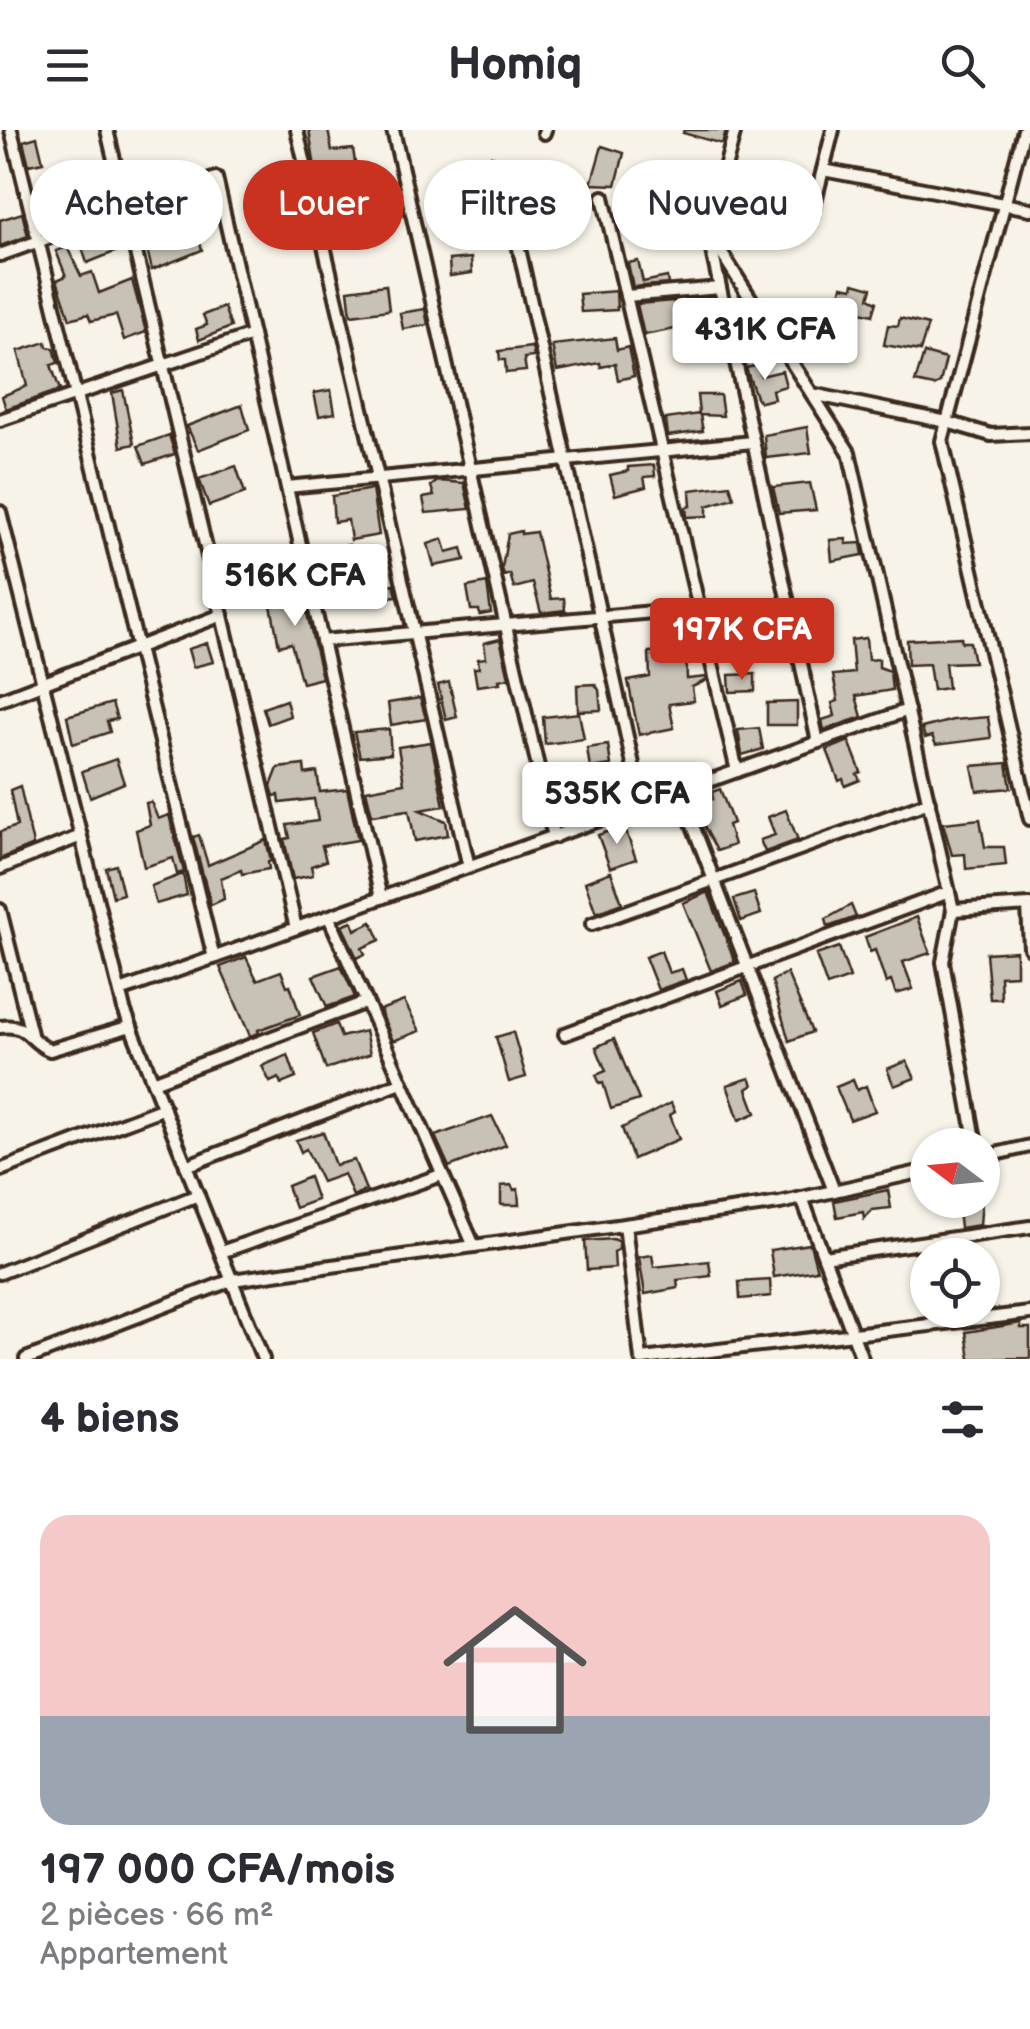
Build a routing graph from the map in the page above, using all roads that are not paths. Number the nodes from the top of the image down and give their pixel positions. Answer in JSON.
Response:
{"nodes":[{"id":1,"x":10,"y":130,"type":"edge"},
{"id":2,"x":107,"y":130,"type":"edge"},
{"id":3,"x":297,"y":130,"type":"edge"},
{"id":4,"x":394,"y":130,"type":"edge"},
{"id":5,"x":735,"y":130,"type":"edge"},
{"id":6,"x":833,"y":130,"type":"edge"},
{"id":7,"x":1024,"y":130,"type":"edge"},
{"id":8,"x":114,"y":160,"type":"edge"},
{"id":9,"x":727,"y":160,"type":"edge"},
{"id":10,"x":823,"y":170,"type":"joint"},
{"id":11,"x":603,"y":197,"type":"dead end"},
{"id":12,"x":1004,"y":204,"type":"junction"},
{"id":13,"x":223,"y":209,"type":"edge"},
{"id":14,"x":1030,"y":209,"type":"edge"},
{"id":15,"x":30,"y":210,"type":"edge"},
{"id":16,"x":30,"y":245,"type":"edge"},
{"id":17,"x":40,"y":250,"type":"edge"},
{"id":18,"x":136,"y":250,"type":"edge"},
{"id":19,"x":519,"y":250,"type":"edge"},
{"id":20,"x":712,"y":250,"type":"edge"},
{"id":21,"x":720,"y":250,"type":"edge"},
{"id":22,"x":0,"y":255,"type":"edge"},
{"id":23,"x":720,"y":288,"type":"junction"},
{"id":24,"x":626,"y":296,"type":"junction"},
{"id":25,"x":252,"y":336,"type":"junction"},
{"id":26,"x":163,"y":365,"type":"junction"},
{"id":27,"x":76,"y":394,"type":"junction"},
{"id":28,"x":812,"y":394,"type":"junction"},
{"id":29,"x":0,"y":420,"type":"edge"},
{"id":30,"x":946,"y":422,"type":"junction"},
{"id":31,"x":1030,"y":433,"type":"edge"},
{"id":32,"x":754,"y":442,"type":"junction"},
{"id":33,"x":662,"y":450,"type":"junction"},
{"id":34,"x":566,"y":460,"type":"junction"},
{"id":35,"x":471,"y":469,"type":"junction"},
{"id":36,"x":378,"y":478,"type":"junction"},
{"id":37,"x":287,"y":487,"type":"junction"},
{"id":38,"x":0,"y":512,"type":"edge"},
{"id":39,"x":699,"y":608,"type":"junction"},
{"id":40,"x":222,"y":616,"type":"junction"},
{"id":41,"x":601,"y":616,"type":"junction"},
{"id":42,"x":506,"y":625,"type":"junction"},
{"id":43,"x":414,"y":634,"type":"junction"},
{"id":44,"x":322,"y":642,"type":"junction"},
{"id":45,"x":138,"y":648,"type":"junction"},
{"id":46,"x":43,"y":684,"type":"junction"},
{"id":47,"x":0,"y":700,"type":"edge"},
{"id":48,"x":908,"y":710,"type":"junction"},
{"id":49,"x":818,"y":742,"type":"junction"},
{"id":50,"x":737,"y":771,"type":"junction"},
{"id":51,"x":680,"y":792,"type":"junction"},
{"id":52,"x":929,"y":802,"type":"junction"},
{"id":53,"x":642,"y":805,"type":"junction"},
{"id":54,"x":1030,"y":819,"type":"edge"},
{"id":55,"x":81,"y":836,"type":"junction"},
{"id":56,"x":554,"y":836,"type":"junction"},
{"id":57,"x":469,"y":867,"type":"junction"},
{"id":58,"x":0,"y":868,"type":"edge"},
{"id":59,"x":714,"y":880,"type":"junction"},
{"id":60,"x":950,"y":892,"type":"junction"},
{"id":61,"x":381,"y":898,"type":"junction"},
{"id":62,"x":1029,"y":906,"type":"edge"},
{"id":63,"x":0,"y":910,"type":"edge"},
{"id":64,"x":954,"y":910,"type":"junction"},
{"id":65,"x":329,"y":917,"type":"junction"},
{"id":66,"x":592,"y":924,"type":"dead end"},
{"id":67,"x":296,"y":928,"type":"junction"},
{"id":68,"x":1030,"y":948,"type":"edge"},
{"id":69,"x":214,"y":958,"type":"junction"},
{"id":70,"x":747,"y":967,"type":"junction"},
{"id":71,"x":120,"y":992,"type":"junction"},
{"id":72,"x":366,"y":1002,"type":"junction"},
{"id":73,"x":131,"y":1026,"type":"junction"},
{"id":74,"x":0,"y":1027,"type":"edge"},
{"id":75,"x":31,"y":1034,"type":"junction"},
{"id":76,"x":565,"y":1034,"type":"dead end"},
{"id":77,"x":153,"y":1082,"type":"junction"},
{"id":78,"x":401,"y":1083,"type":"junction"},
{"id":79,"x":164,"y":1108,"type":"junction"},
{"id":80,"x":973,"y":1128,"type":"edge"},
{"id":81,"x":1030,"y":1146,"type":"edge"},
{"id":82,"x":1000,"y":1153,"type":"edge"},
{"id":83,"x":186,"y":1166,"type":"junction"},
{"id":84,"x":0,"y":1170,"type":"edge"},
{"id":85,"x":910,"y":1174,"type":"edge"},
{"id":86,"x":441,"y":1175,"type":"junction"},
{"id":87,"x":834,"y":1191,"type":"junction"},
{"id":88,"x":198,"y":1195,"type":"junction"},
{"id":89,"x":802,"y":1198,"type":"junction"},
{"id":90,"x":625,"y":1225,"type":"junction"},
{"id":91,"x":1030,"y":1227,"type":"edge"},
{"id":92,"x":474,"y":1246,"type":"junction"},
{"id":93,"x":220,"y":1252,"type":"junction"},
{"id":94,"x":824,"y":1257,"type":"junction"},
{"id":95,"x":0,"y":1273,"type":"edge"},
{"id":96,"x":232,"y":1280,"type":"junction"},
{"id":97,"x":1030,"y":1313,"type":"edge"},
{"id":98,"x":853,"y":1334,"type":"junction"},
{"id":99,"x":26,"y":1359,"type":"edge"},
{"id":100,"x":263,"y":1359,"type":"edge"},
{"id":101,"x":642,"y":1359,"type":"edge"},
{"id":102,"x":862,"y":1359,"type":"edge"}],
"edges":[{"from":1,"to":15,"type":"street"},
{"from":2,"to":8,"type":"street"},
{"from":3,"to":36,"type":"street"},
{"from":4,"to":35,"type":"street"},
{"from":5,"to":9,"type":"street"},
{"from":6,"to":10,"type":"street"},
{"from":7,"to":12,"type":"street"},
{"from":10,"to":12,"type":"street"},
{"from":11,"to":24,"type":"street"},
{"from":12,"to":14,"type":"street"},
{"from":12,"to":30,"type":"street"},
{"from":13,"to":25,"type":"street"},
{"from":16,"to":22,"type":"street"},
{"from":17,"to":27,"type":"street"},
{"from":18,"to":26,"type":"street"},
{"from":19,"to":34,"type":"street"},
{"from":20,"to":23,"type":"street"},
{"from":21,"to":28,"type":"street"},
{"from":23,"to":24,"type":"street"},
{"from":23,"to":32,"type":"street"},
{"from":24,"to":33,"type":"street"},
{"from":25,"to":26,"type":"street"},
{"from":25,"to":37,"type":"street"},
{"from":26,"to":27,"type":"street"},
{"from":26,"to":40,"type":"street"},
{"from":27,"to":29,"type":"street"},
{"from":27,"to":45,"type":"street"},
{"from":28,"to":30,"type":"street"},
{"from":28,"to":48,"type":"street"},
{"from":30,"to":31,"type":"street"},
{"from":30,"to":54,"type":"street"},
{"from":32,"to":33,"type":"street"},
{"from":32,"to":49,"type":"street"},
{"from":33,"to":34,"type":"street"},
{"from":33,"to":39,"type":"street"},
{"from":34,"to":35,"type":"street"},
{"from":34,"to":41,"type":"street"},
{"from":35,"to":36,"type":"street"},
{"from":35,"to":42,"type":"street"},
{"from":36,"to":37,"type":"street"},
{"from":36,"to":43,"type":"street"},
{"from":37,"to":44,"type":"street"},
{"from":38,"to":46,"type":"street"},
{"from":39,"to":41,"type":"street"},
{"from":39,"to":50,"type":"street"},
{"from":40,"to":45,"type":"street"},
{"from":40,"to":67,"type":"street"},
{"from":41,"to":42,"type":"street"},
{"from":41,"to":53,"type":"street"},
{"from":42,"to":43,"type":"street"},
{"from":42,"to":56,"type":"street"},
{"from":43,"to":44,"type":"street"},
{"from":43,"to":57,"type":"street"},
{"from":44,"to":61,"type":"street"},
{"from":45,"to":46,"type":"street"},
{"from":45,"to":69,"type":"street"},
{"from":46,"to":47,"type":"street"},
{"from":46,"to":55,"type":"street"},
{"from":48,"to":49,"type":"street"},
{"from":48,"to":52,"type":"street"},
{"from":49,"to":50,"type":"street"},
{"from":50,"to":51,"type":"street"},
{"from":51,"to":53,"type":"street"},
{"from":51,"to":59,"type":"street"},
{"from":52,"to":59,"type":"street"},
{"from":52,"to":60,"type":"street"},
{"from":53,"to":56,"type":"street"},
{"from":55,"to":58,"type":"street"},
{"from":55,"to":71,"type":"street"},
{"from":56,"to":57,"type":"street"},
{"from":57,"to":61,"type":"street"},
{"from":59,"to":66,"type":"street"},
{"from":59,"to":70,"type":"street"},
{"from":60,"to":64,"type":"street"},
{"from":60,"to":70,"type":"street"},
{"from":61,"to":65,"type":"street"},
{"from":62,"to":64,"type":"street"},
{"from":62,"to":68,"type":"street"},
{"from":63,"to":75,"type":"street"},
{"from":64,"to":80,"type":"street"},
{"from":65,"to":67,"type":"street"},
{"from":65,"to":72,"type":"street"},
{"from":67,"to":69,"type":"street"},
{"from":69,"to":71,"type":"street"},
{"from":70,"to":76,"type":"street"},
{"from":70,"to":87,"type":"street"},
{"from":71,"to":73,"type":"street"},
{"from":72,"to":77,"type":"street"},
{"from":72,"to":78,"type":"street"},
{"from":73,"to":75,"type":"street"},
{"from":73,"to":77,"type":"street"},
{"from":74,"to":75,"type":"street"},
{"from":77,"to":79,"type":"street"},
{"from":78,"to":83,"type":"street"},
{"from":78,"to":86,"type":"street"},
{"from":79,"to":83,"type":"street"},
{"from":79,"to":84,"type":"street"},
{"from":81,"to":82,"type":"street"},
{"from":83,"to":88,"type":"street"},
{"from":85,"to":87,"type":"street"},
{"from":86,"to":92,"type":"street"},
{"from":86,"to":93,"type":"street"},
{"from":87,"to":89,"type":"street"},
{"from":88,"to":93,"type":"street"},
{"from":88,"to":95,"type":"street"},
{"from":89,"to":90,"type":"street"},
{"from":89,"to":94,"type":"street"},
{"from":90,"to":92,"type":"street"},
{"from":90,"to":101,"type":"street"},
{"from":91,"to":94,"type":"street"},
{"from":92,"to":96,"type":"street"},
{"from":93,"to":96,"type":"street"},
{"from":94,"to":98,"type":"street"},
{"from":96,"to":99,"type":"street"},
{"from":96,"to":100,"type":"street"},
{"from":97,"to":98,"type":"street"},
{"from":98,"to":101,"type":"street"},
{"from":98,"to":102,"type":"street"}]}
